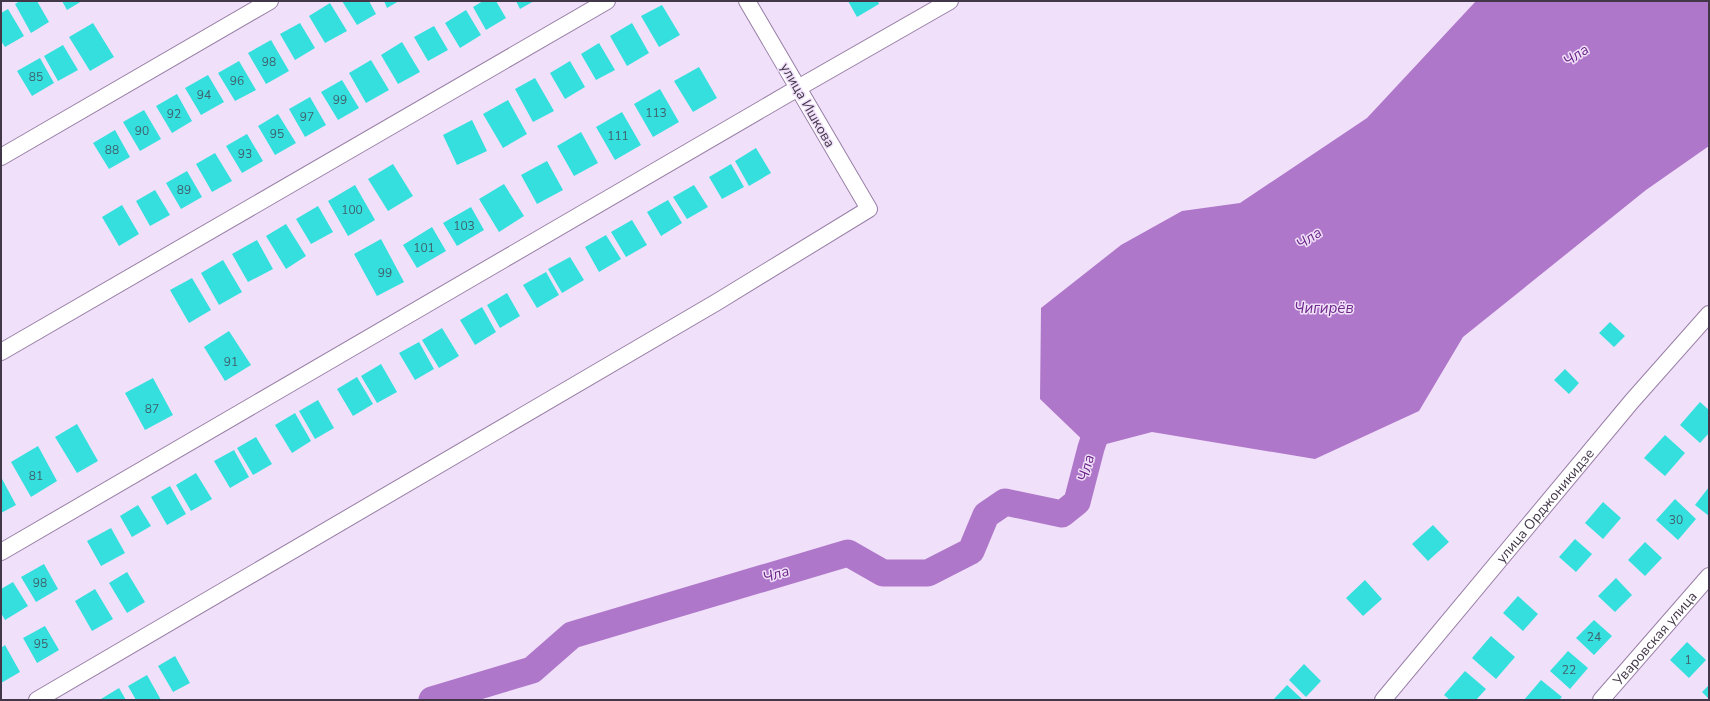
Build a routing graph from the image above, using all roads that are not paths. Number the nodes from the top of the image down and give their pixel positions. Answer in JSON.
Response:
{"nodes":[{"id":1,"x":270,"y":1,"type":"edge"},
{"id":2,"x":607,"y":1,"type":"edge"},
{"id":3,"x":747,"y":1,"type":"edge"},
{"id":4,"x":950,"y":1,"type":"edge"},
{"id":5,"x":798,"y":88,"type":"junction"},
{"id":6,"x":1,"y":157,"type":"edge"},
{"id":7,"x":1709,"y":314,"type":"edge"},
{"id":8,"x":1,"y":352,"type":"edge"},
{"id":9,"x":1,"y":552,"type":"edge"},
{"id":10,"x":1707,"y":583,"type":"edge"},
{"id":11,"x":37,"y":700,"type":"edge"},
{"id":12,"x":1383,"y":700,"type":"edge"},
{"id":13,"x":1601,"y":700,"type":"edge"}],
"edges":[{"from":1,"to":6,"type":"street"},
{"from":2,"to":8,"type":"street"},
{"from":3,"to":5,"type":"street","name":"улица Ишкова"},
{"from":4,"to":5,"type":"street"},
{"from":5,"to":9,"type":"street"},
{"from":5,"to":11,"type":"street","name":"улица Ишкова"},
{"from":7,"to":12,"type":"street","name":"улица Орджоникидзе"},
{"from":10,"to":13,"type":"street","name":"Уваровская улица"}]}
